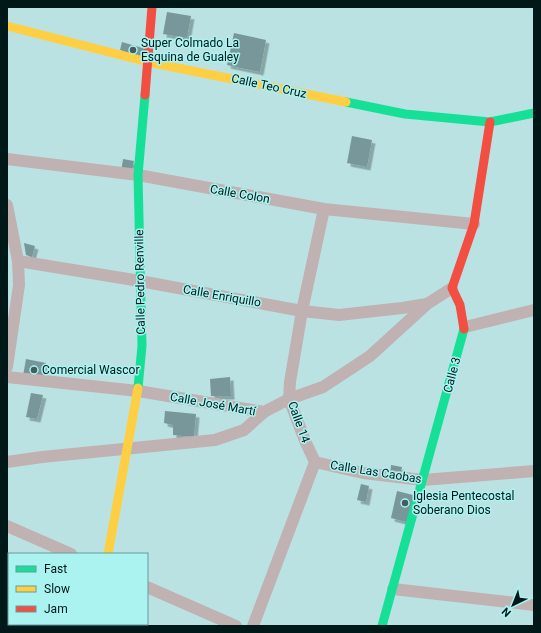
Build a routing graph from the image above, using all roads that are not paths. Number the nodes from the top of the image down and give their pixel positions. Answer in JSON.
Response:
{"nodes":[{"id":1,"x":152,"y":7,"type":"edge"},
{"id":2,"x":7,"y":26,"type":"edge"},
{"id":3,"x":148,"y":62,"type":"junction"},
{"id":4,"x":534,"y":113,"type":"edge"},
{"id":5,"x":490,"y":122,"type":"junction"},
{"id":6,"x":7,"y":160,"type":"edge"},
{"id":7,"x":138,"y":175,"type":"junction"},
{"id":8,"x":7,"y":205,"type":"edge"},
{"id":9,"x":324,"y":209,"type":"junction"},
{"id":10,"x":474,"y":224,"type":"junction"},
{"id":11,"x":18,"y":261,"type":"junction"},
{"id":12,"x":140,"y":281,"type":"junction"},
{"id":13,"x":452,"y":288,"type":"junction"},
{"id":14,"x":427,"y":304,"type":"junction"},
{"id":15,"x":534,"y":310,"type":"edge"},
{"id":16,"x":302,"y":311,"type":"junction"},
{"id":17,"x":465,"y":327,"type":"junction"},
{"id":18,"x":7,"y":367,"type":"edge"},
{"id":19,"x":7,"y":377,"type":"edge"},
{"id":20,"x":138,"y":391,"type":"junction"},
{"id":21,"x":289,"y":399,"type":"junction"},
{"id":22,"x":264,"y":412,"type":"junction"},
{"id":23,"x":126,"y":448,"type":"junction"},
{"id":24,"x":7,"y":462,"type":"edge"},
{"id":25,"x":315,"y":462,"type":"junction"},
{"id":26,"x":534,"y":470,"type":"edge"},
{"id":27,"x":423,"y":480,"type":"junction"},
{"id":28,"x":7,"y":526,"type":"edge"},
{"id":29,"x":68,"y":553,"type":"edge"},
{"id":30,"x":108,"y":553,"type":"edge"},
{"id":31,"x":148,"y":588,"type":"edge"},
{"id":32,"x":393,"y":589,"type":"junction"},
{"id":33,"x":534,"y":605,"type":"edge"},
{"id":34,"x":236,"y":626,"type":"edge"},
{"id":35,"x":253,"y":626,"type":"edge"},
{"id":36,"x":382,"y":626,"type":"edge"}],
"edges":[{"from":1,"to":3,"type":"street","name":"Calle Pedro Renville"},
{"from":2,"to":3,"type":"street","name":"Calle Teo Cruz"},
{"from":3,"to":5,"type":"street","name":"Calle Teo Cruz"},
{"from":3,"to":7,"type":"street","name":"Calle Pedro Renville"},
{"from":4,"to":5,"type":"street","name":"Calle Teo Cruz"},
{"from":5,"to":10,"type":"street"},
{"from":6,"to":7,"type":"street","name":"Calle Colon"},
{"from":7,"to":9,"type":"street","name":"Calle Colon"},
{"from":7,"to":12,"type":"street","name":"Calle Pedro Renville"},
{"from":8,"to":11,"type":"street"},
{"from":9,"to":10,"type":"street","name":"Calle Colon"},
{"from":9,"to":16,"type":"street","name":"Calle 14"},
{"from":10,"to":13,"type":"street"},
{"from":11,"to":12,"type":"street","name":"Calle Enriquillo"},
{"from":11,"to":18,"type":"street"},
{"from":12,"to":16,"type":"street","name":"Calle Enriquillo"},
{"from":12,"to":20,"type":"street","name":"Calle Pedro Renville"},
{"from":13,"to":14,"type":"street","name":"Calle José Martí"},
{"from":13,"to":17,"type":"street","name":"Calle 3"},
{"from":14,"to":16,"type":"street","name":"Calle Enriquillo"},
{"from":14,"to":21,"type":"street","name":"Calle José Martí"},
{"from":15,"to":17,"type":"street"},
{"from":16,"to":21,"type":"street","name":"Calle 14"},
{"from":17,"to":27,"type":"street","name":"Calle 3"},
{"from":19,"to":20,"type":"street","name":"Calle José Martí"},
{"from":20,"to":22,"type":"street","name":"Calle José Martí"},
{"from":20,"to":23,"type":"street","name":"Calle Pedro Renville"},
{"from":21,"to":22,"type":"street","name":"Calle José Martí"},
{"from":21,"to":25,"type":"street","name":"Calle 14"},
{"from":22,"to":23,"type":"street"},
{"from":23,"to":24,"type":"street"},
{"from":23,"to":30,"type":"street","name":"Calle Pedro Renville"},
{"from":25,"to":27,"type":"street","name":"Calle Las Caobas"},
{"from":25,"to":35,"type":"street"},
{"from":26,"to":27,"type":"street","name":"Calle Las Caobas"},
{"from":27,"to":32,"type":"street","name":"Calle 3"},
{"from":28,"to":29,"type":"street"},
{"from":31,"to":34,"type":"street"},
{"from":32,"to":33,"type":"street"},
{"from":32,"to":36,"type":"street","name":"Calle 3"}]}
